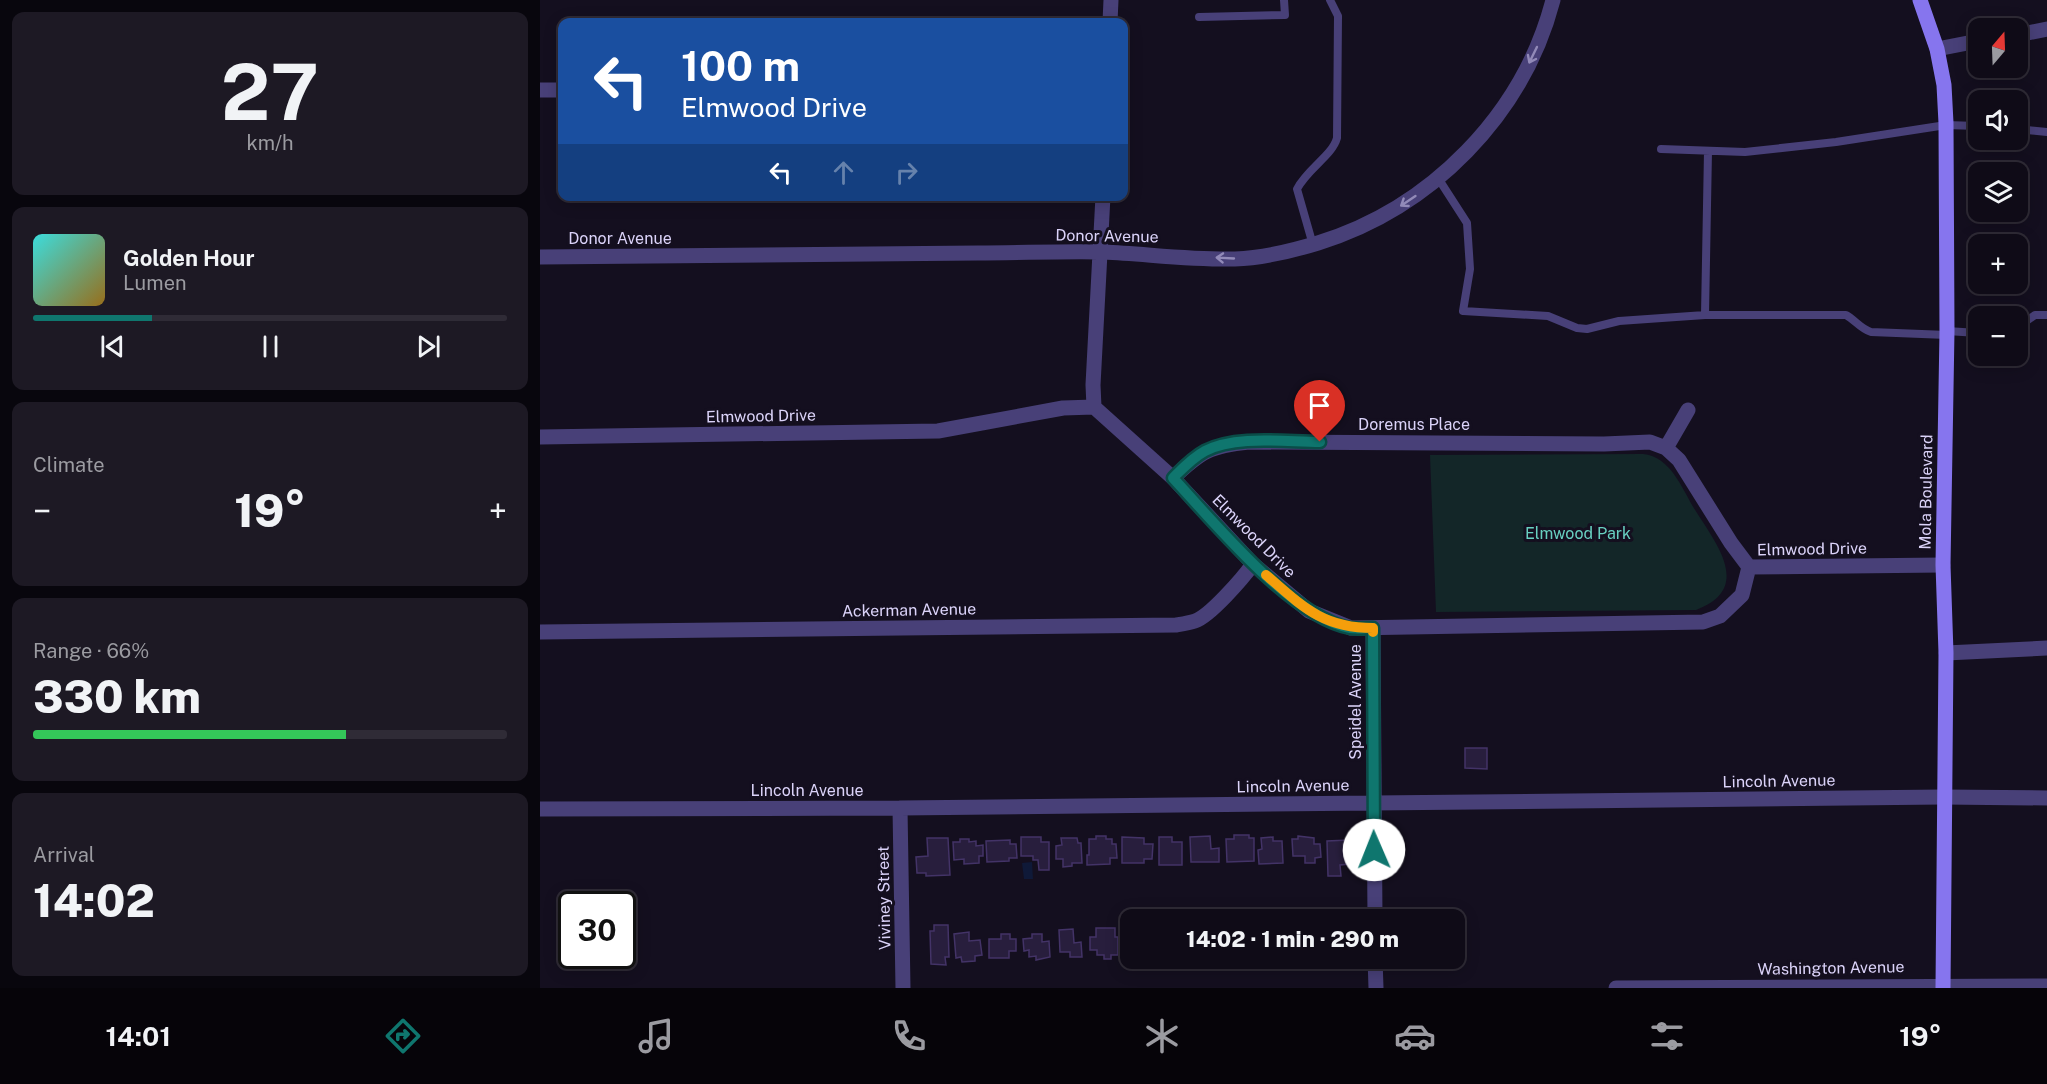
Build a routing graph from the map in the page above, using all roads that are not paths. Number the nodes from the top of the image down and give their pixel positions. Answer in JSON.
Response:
{"nodes":[{"id":1,"x":1112,"y":0,"type":"edge"},
{"id":2,"x":1284,"y":0,"type":"edge"},
{"id":3,"x":1330,"y":0,"type":"edge"},
{"id":4,"x":1553,"y":0,"type":"edge"},
{"id":5,"x":1920,"y":0,"type":"edge"},
{"id":6,"x":1199,"y":17,"type":"dead end"},
{"id":7,"x":1110,"y":18,"type":"edge"},
{"id":8,"x":2047,"y":29,"type":"edge"},
{"id":9,"x":2028,"y":32,"type":"edge"},
{"id":10,"x":1968,"y":43,"type":"edge"},
{"id":11,"x":1937,"y":49,"type":"junction"},
{"id":12,"x":540,"y":90,"type":"edge"},
{"id":13,"x":558,"y":90,"type":"edge"},
{"id":14,"x":1946,"y":125,"type":"junction"},
{"id":15,"x":1968,"y":126,"type":"edge"},
{"id":16,"x":2028,"y":130,"type":"edge"},
{"id":17,"x":2047,"y":132,"type":"edge"},
{"id":18,"x":1661,"y":150,"type":"dead end"},
{"id":19,"x":1708,"y":151,"type":"junction"},
{"id":20,"x":1438,"y":178,"type":"junction"},
{"id":21,"x":1102,"y":201,"type":"edge"},
{"id":22,"x":1313,"y":245,"type":"junction"},
{"id":23,"x":1100,"y":252,"type":"junction"},
{"id":24,"x":540,"y":257,"type":"edge"},
{"id":25,"x":1705,"y":315,"type":"junction"},
{"id":26,"x":2047,"y":315,"type":"edge"},
{"id":27,"x":2028,"y":320,"type":"edge"},
{"id":28,"x":1947,"y":333,"type":"junction"},
{"id":29,"x":1968,"y":333,"type":"edge"},
{"id":30,"x":1094,"y":407,"type":"junction"},
{"id":31,"x":1688,"y":410,"type":"dead end"},
{"id":32,"x":540,"y":437,"type":"edge"},
{"id":33,"x":1666,"y":448,"type":"junction"},
{"id":34,"x":1173,"y":478,"type":"junction"},
{"id":35,"x":1253,"y":564,"type":"junction"},
{"id":36,"x":1943,"y":565,"type":"junction"},
{"id":37,"x":1749,"y":567,"type":"junction"},
{"id":38,"x":1373,"y":628,"type":"junction"},
{"id":39,"x":540,"y":632,"type":"edge"},
{"id":40,"x":2047,"y":648,"type":"edge"},
{"id":41,"x":1946,"y":653,"type":"junction"},
{"id":42,"x":1943,"y":797,"type":"junction"},
{"id":43,"x":2047,"y":798,"type":"edge"},
{"id":44,"x":1373,"y":804,"type":"junction"},
{"id":45,"x":900,"y":808,"type":"junction"},
{"id":46,"x":540,"y":809,"type":"edge"},
{"id":47,"x":1375,"y":909,"type":"edge"},
{"id":48,"x":1376,"y":969,"type":"edge"},
{"id":49,"x":2047,"y":986,"type":"edge"},
{"id":50,"x":1943,"y":987,"type":"edge"},
{"id":51,"x":903,"y":988,"type":"edge"},
{"id":52,"x":1376,"y":988,"type":"edge"},
{"id":53,"x":1616,"y":988,"type":"edge"}],
"edges":[{"from":1,"to":7,"type":"street"},
{"from":2,"to":6,"type":"lane"},
{"from":3,"to":22,"type":"lane"},
{"from":4,"to":20,"type":"street","name":"Donor Avenue","one_way":true},
{"from":5,"to":11,"type":"street","name":"Mola Boulevard"},
{"from":8,"to":9,"type":"street"},
{"from":10,"to":11,"type":"street"},
{"from":11,"to":14,"type":"street","name":"Mola Boulevard"},
{"from":12,"to":13,"type":"street"},
{"from":14,"to":15,"type":"lane"},
{"from":14,"to":19,"type":"lane"},
{"from":14,"to":28,"type":"street","name":"Mola Boulevard"},
{"from":16,"to":17,"type":"lane"},
{"from":18,"to":19,"type":"lane"},
{"from":19,"to":25,"type":"lane"},
{"from":20,"to":22,"type":"street","name":"Donor Avenue","one_way":true},
{"from":20,"to":25,"type":"lane"},
{"from":21,"to":23,"type":"street"},
{"from":22,"to":23,"type":"street","name":"Donor Avenue","one_way":true},
{"from":23,"to":24,"type":"street","name":"Donor Avenue"},
{"from":23,"to":30,"type":"street"},
{"from":25,"to":28,"type":"lane"},
{"from":26,"to":27,"type":"lane"},
{"from":28,"to":29,"type":"lane"},
{"from":28,"to":36,"type":"street","name":"Mola Boulevard"},
{"from":30,"to":32,"type":"street","name":"Elmwood Drive"},
{"from":30,"to":34,"type":"street","name":"Elmwood Drive"},
{"from":31,"to":33,"type":"street"},
{"from":33,"to":34,"type":"street","name":"Doremus Place"},
{"from":33,"to":37,"type":"street"},
{"from":34,"to":35,"type":"street","name":"Elmwood Drive"},
{"from":35,"to":38,"type":"street","name":"Elmwood Drive"},
{"from":35,"to":39,"type":"street","name":"Ackerman Avenue"},
{"from":36,"to":37,"type":"street","name":"Elmwood Drive"},
{"from":36,"to":41,"type":"street","name":"Mola Boulevard"},
{"from":37,"to":38,"type":"street","name":"Elmwood Drive"},
{"from":38,"to":44,"type":"street","name":"Speidel Avenue"},
{"from":40,"to":41,"type":"street"},
{"from":41,"to":42,"type":"street","name":"Mola Boulevard"},
{"from":42,"to":43,"type":"street","name":"Lincoln Avenue"},
{"from":42,"to":44,"type":"street","name":"Lincoln Avenue"},
{"from":42,"to":50,"type":"street","name":"Mola Boulevard"},
{"from":44,"to":45,"type":"street","name":"Lincoln Avenue"},
{"from":44,"to":47,"type":"street","name":"Speidel Avenue"},
{"from":45,"to":46,"type":"street","name":"Lincoln Avenue"},
{"from":45,"to":51,"type":"street","name":"Viviney Street"},
{"from":48,"to":52,"type":"street"},
{"from":49,"to":50,"type":"street","name":"Washington Avenue"},
{"from":50,"to":53,"type":"street","name":"Washington Avenue"}]}
